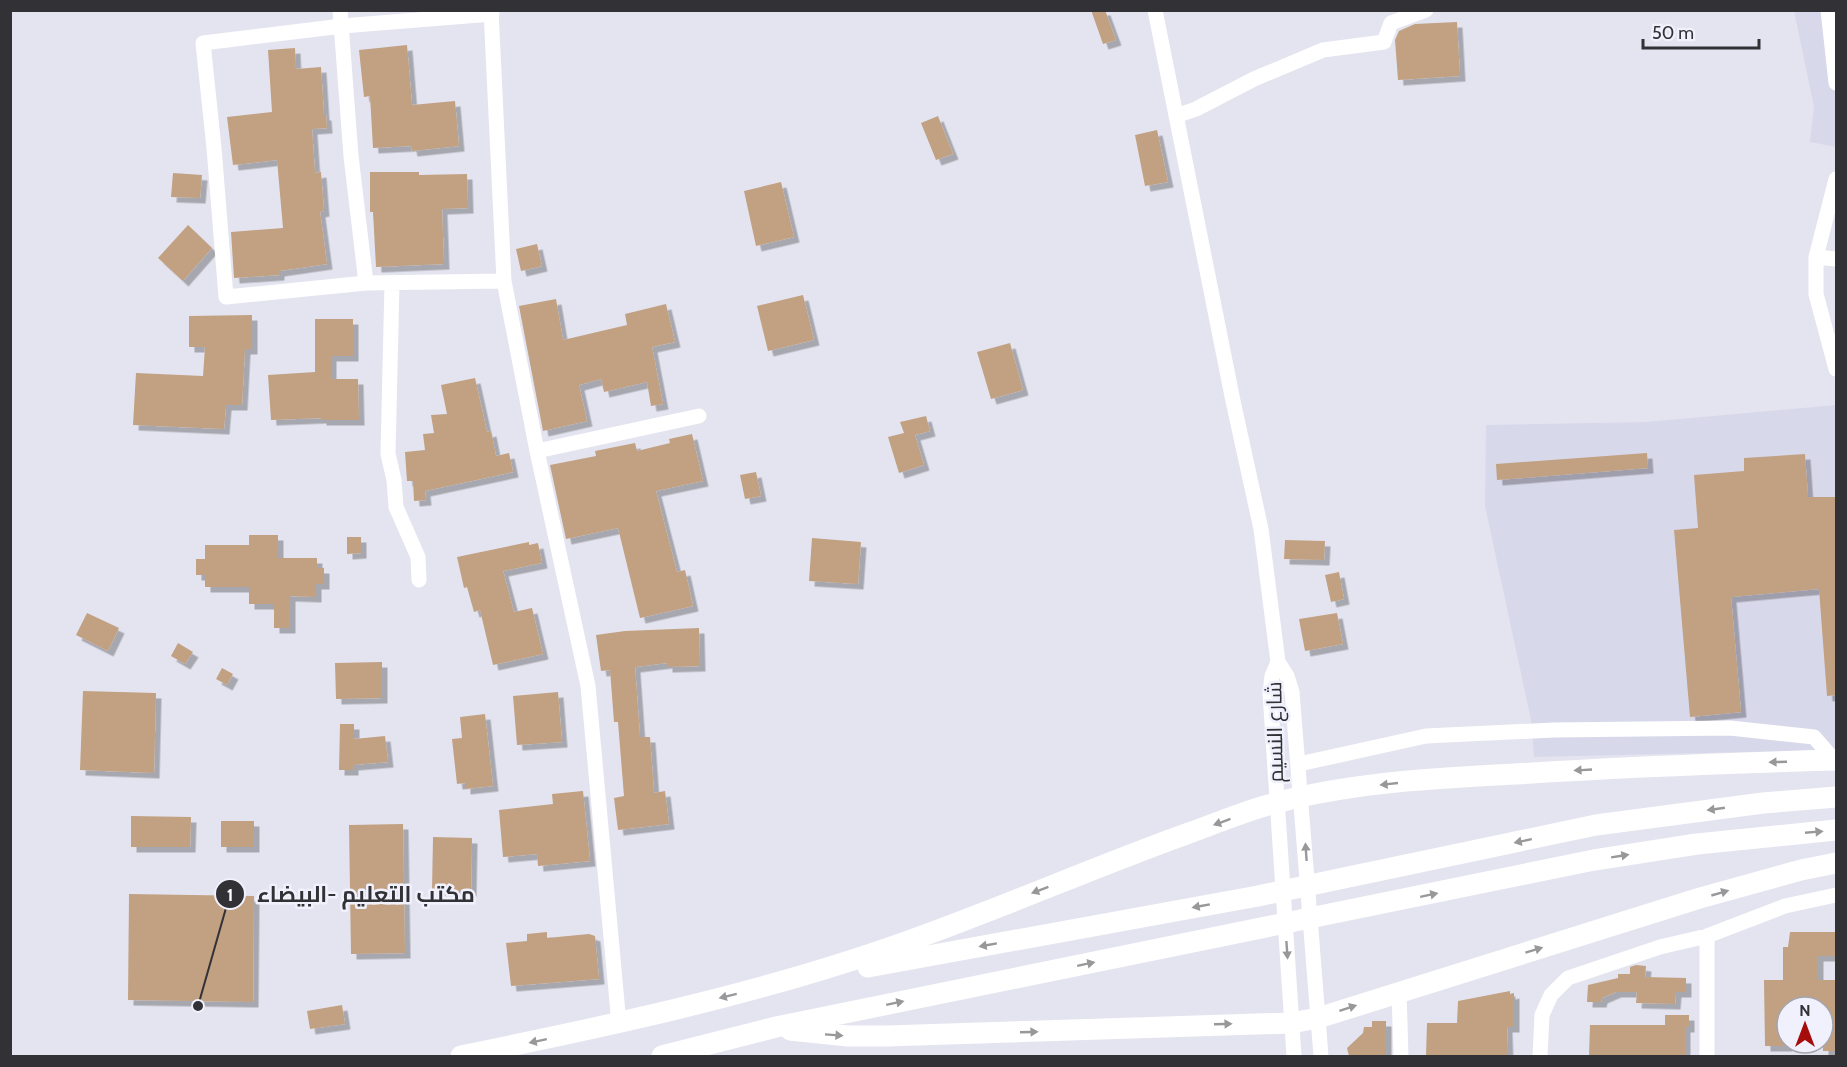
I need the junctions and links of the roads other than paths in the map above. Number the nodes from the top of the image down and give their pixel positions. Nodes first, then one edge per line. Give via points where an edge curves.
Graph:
1 (1155, 10) edge
2 (1426, 10) edge
3 (1828, 10) edge
4 (492, 13) edge
5 (341, 18) edge
6 (1836, 83) edge
7 (1176, 116) junction
8 (1836, 179) edge
9 (1816, 257) junction
10 (1836, 259) edge
11 (504, 280) junction
12 (366, 283) junction
13 (392, 283) junction
14 (1836, 369) edge
15 (699, 416) dead end
16 (537, 451) junction
17 (419, 580) dead end
18 (1278, 662) junction
19 (1835, 760) edge
20 (1299, 764) junction
21 (1302, 796) junction
22 (1836, 797) edge
23 (1277, 802) junction
24 (1836, 830) edge
25 (1836, 862) edge
26 (1836, 896) edge
27 (1707, 936) junction
28 (784, 982) junction
29 (1399, 991) junction
30 (1318, 1018) junction
31 (1291, 1023) junction
32 (619, 1024) junction
33 (776, 1028) junction
34 (461, 1056) edge
35 (662, 1056) edge
36 (1294, 1056) edge
37 (1321, 1056) edge
38 (1401, 1056) edge
39 (1540, 1056) edge
40 (1707, 1056) edge

1 - 7 street
2 - 7 street via 1391,23 1384,42 1323,50
3 - 6 street
4 - 5 street
4 - 11 street
5 - 12 street via 351,156
5 - 12 street via 203,43 225,297
7 - 18 street via 1261,529
8 - 9 street
9 - 10 street
9 - 14 street via 1816,294
11 - 13 street
11 - 16 street
12 - 13 street
13 - 17 street via 388,454 396,507 418,557
15 - 16 street
16 - 32 street via 588,686
18 - 20 street, شارع النسيم via 1292,692
18 - 23 street, شارع النسيم via 1270,693
19 - 20 street via 1814,737 1730,728 1622,728 1426,736
19 -> 21 highway via 1437,778
20 - 21 street, شارع النسيم
21 - 23 highway
30 -> 21 street, شارع النسيم
22 -> 28 highway via 1596,825 1258,896
23 -> 28 highway via 884,950
23 -> 31 street, شارع النسيم
33 -> 24 highway via 1594,860 1697,844
29 -> 25 highway via 1700,898
26 - 27 street via 1785,906
27 - 39 street via 1660,947 1568,978 1551,995 1542,1016
27 - 40 street
28 -> 32 highway
30 -> 29 highway
29 - 38 street
30 - 31 highway
30 - 37 street, شارع النسيم
33 -> 31 highway via 811,1034 887,1036
31 - 36 street, شارع النسيم
32 -> 34 highway
33 - 35 highway

